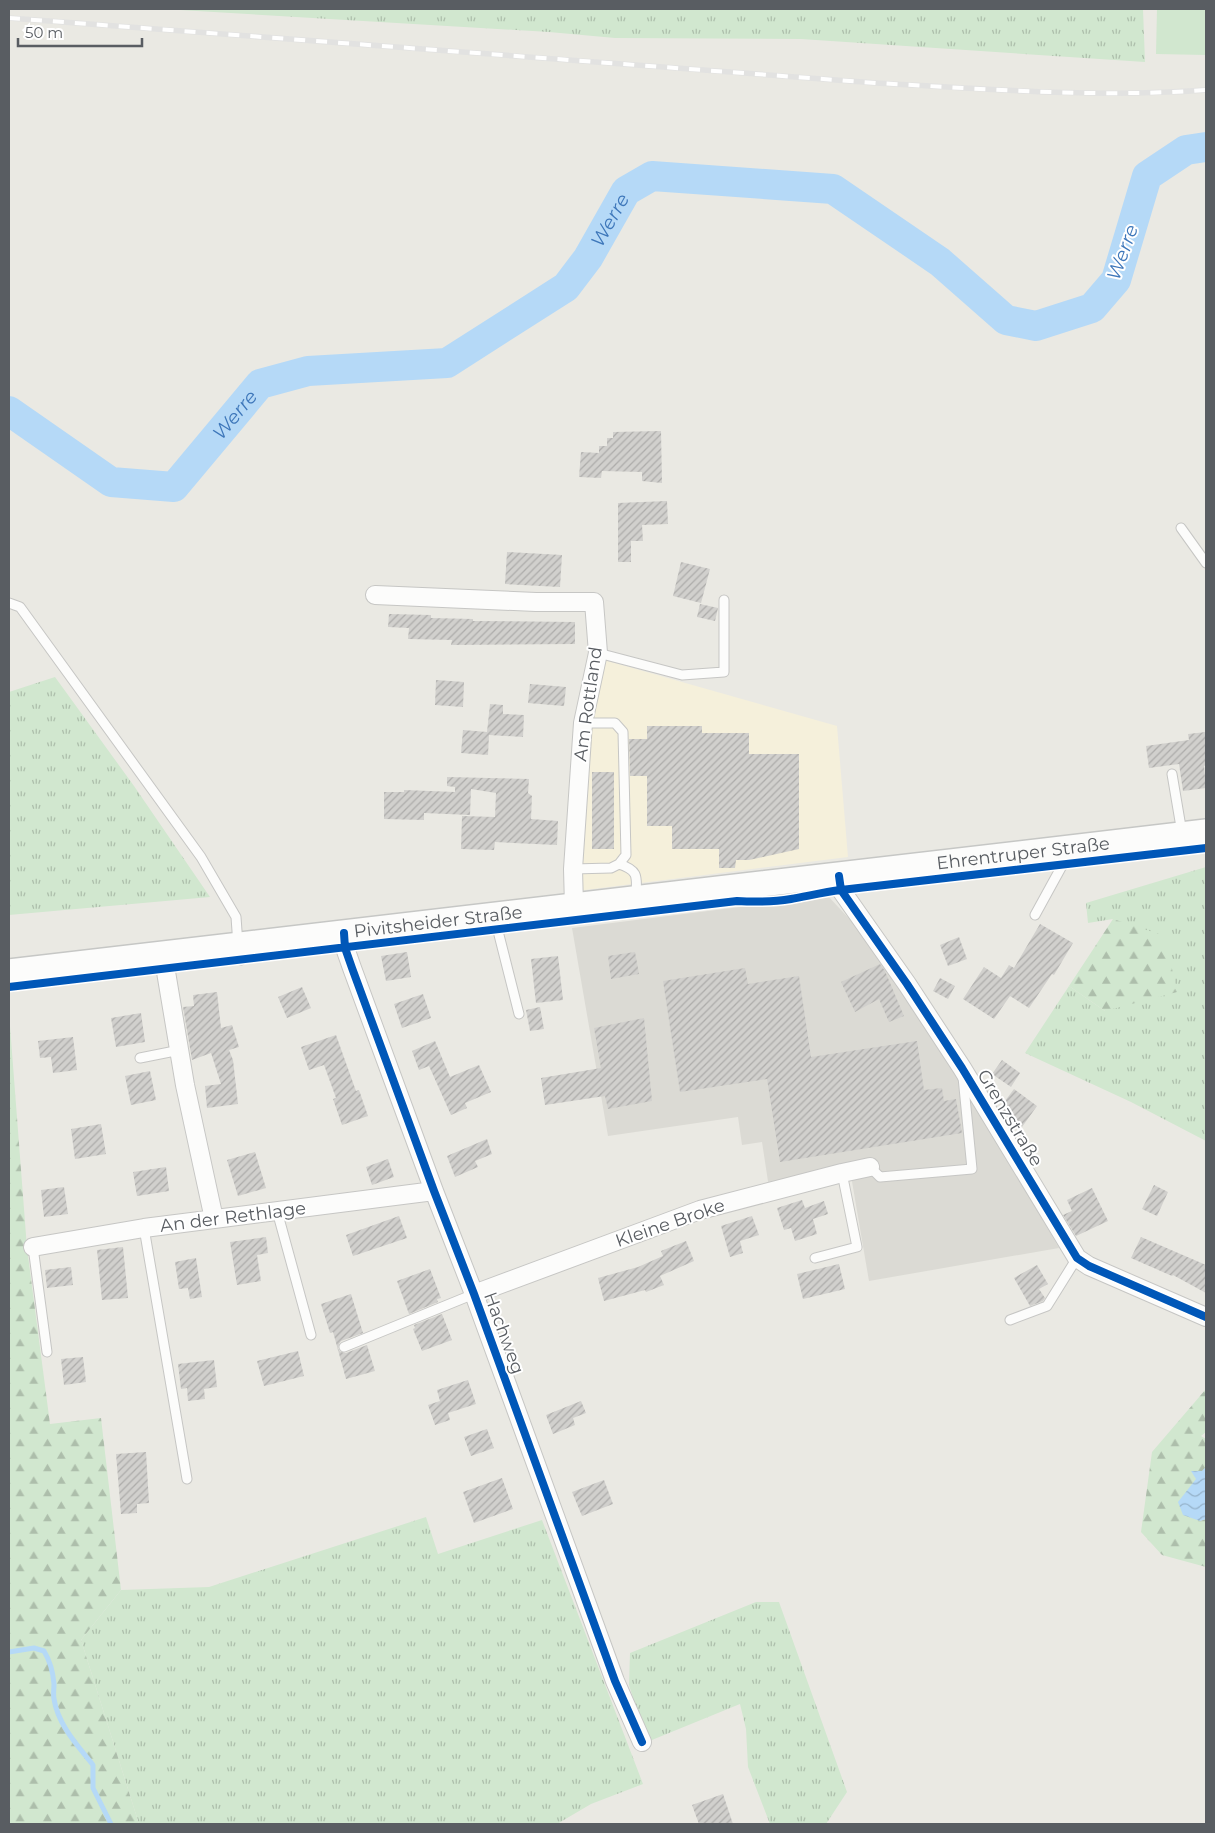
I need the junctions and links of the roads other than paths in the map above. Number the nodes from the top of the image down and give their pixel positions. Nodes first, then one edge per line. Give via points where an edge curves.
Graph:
1 (1181, 528) dead end
2 (1206, 563) edge
3 (375, 595) dead end
4 (724, 600) dead end
5 (9, 603) edge
6 (598, 653) junction
7 (584, 723) junction
8 (1172, 774) dead end
9 (1194, 834) edge
10 (1063, 849) junction
11 (620, 864) junction
12 (573, 869) junction
13 (839, 876) junction
14 (636, 899) junction
15 (575, 913) junction
16 (496, 915) junction
17 (1035, 915) dead end
18 (344, 933) junction
19 (240, 953) junction
20 (163, 954) junction
21 (9, 972) edge
22 (519, 1014) dead end
23 (180, 1050) junction
24 (140, 1058) dead end
25 (962, 1068) junction
26 (870, 1167) joint
27 (842, 1172) junction
28 (434, 1191) junction
29 (277, 1211) junction
30 (214, 1219) junction
31 (144, 1228) junction
32 (33, 1248) joint
33 (815, 1258) dead end
34 (1077, 1258) junction
35 (474, 1294) junction
36 (1206, 1317) edge
37 (1010, 1320) dead end
38 (311, 1335) dead end
39 (344, 1347) dead end
40 (47, 1352) dead end
41 (187, 1478) dead end
42 (642, 1742) dead end

1 - 2 lane
3 - 6 street, Am Rottland via 594,602
4 - 6 lane via 724,672 682,675
5 - 19 lane via 20,607 201,857 236,917
6 - 7 street, Am Rottland
7 - 11 lane via 615,723 623,732 626,855
7 - 12 street, Am Rottland
8 - 9 lane
9 - 10 main road, Ehrentruper Straße
10 - 13 main road, Ehrentruper Straße
10 - 17 lane via 1063,864
11 - 12 lane via 611,868
11 - 14 lane via 636,874
12 - 15 street, Am Rottland
13 - 14 main road, Pivitsheider Straße
13 - 25 street, Grenzstraße via 841,890
14 - 15 main road, Pivitsheider Straße
15 - 16 main road, Pivitsheider Straße
16 - 18 main road, Pivitsheider Straße
16 - 22 lane
18 - 19 main road, Pivitsheider Straße
18 - 28 street, Hachweg via 345,948
19 - 20 main road, Pivitsheider Straße
20 - 21 main road, Pivitsheider Straße
20 - 23 street
23 - 24 lane
23 - 30 street
25 - 26 lane via 972,1168 880,1177
25 - 34 street, Grenzstraße
26 - 27 street, Kleine Broke
27 - 33 lane via 857,1247
27 - 35 street, Kleine Broke via 700,1210
28 - 29 street, An der Rethlage
28 - 35 street, Hachweg
29 - 30 street, An der Rethlage
29 - 38 lane
30 - 31 street, An der Rethlage
31 - 32 street, An der Rethlage
31 - 41 lane
32 - 40 lane
34 - 36 street, Grenzstraße
34 - 37 lane via 1047,1306
35 - 39 lane
35 - 42 street, Hachweg via 615,1682

